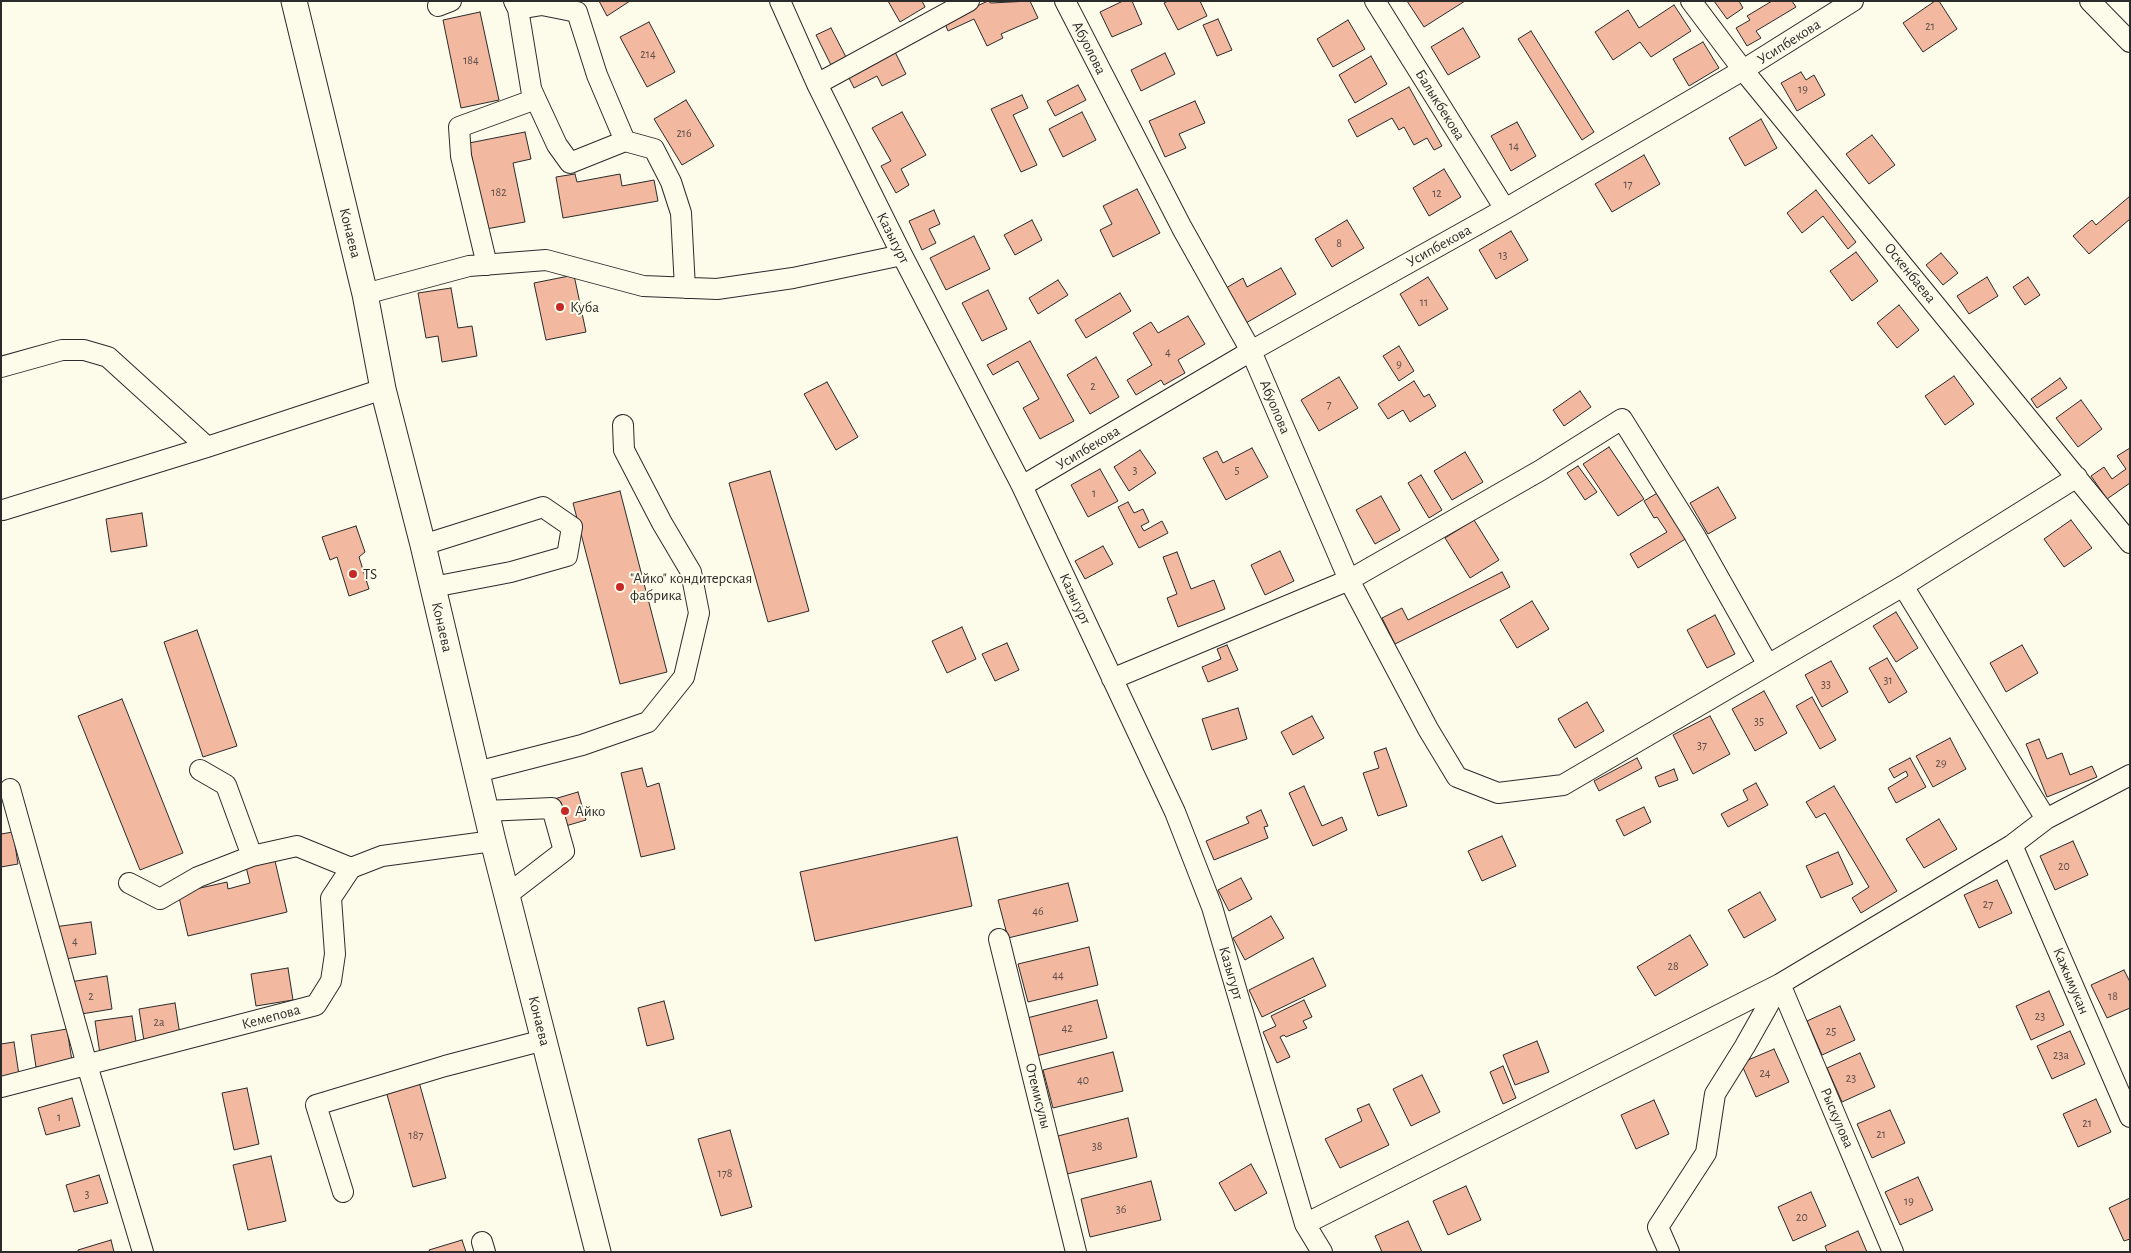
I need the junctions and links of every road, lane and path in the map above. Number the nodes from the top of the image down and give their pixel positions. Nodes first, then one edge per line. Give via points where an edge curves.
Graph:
1 (294, 1) edge
2 (780, 1) edge
3 (969, 1) edge
4 (1065, 1) edge
5 (1375, 1) edge
6 (1691, 1) edge
7 (1853, 1) edge
8 (2090, 1) edge
9 (516, 5) edge
10 (2130, 42) edge
11 (1743, 70) junction
12 (817, 84) junction
13 (532, 91) junction
14 (625, 141) junction
15 (1505, 209) junction
16 (902, 255) junction
17 (487, 265) junction
18 (684, 288) junction
19 (365, 294) junction
20 (1251, 351) junction
21 (1, 368) edge
22 (383, 389) junction
23 (623, 425) dead end
24 (207, 447) junction
25 (2078, 477) junction
26 (1022, 486) junction
27 (3, 510) dead end
28 (2130, 544) edge
29 (423, 545) junction
30 (1349, 580) junction
31 (1903, 586) junction
32 (433, 587) junction
33 (1768, 665) junction
34 (1112, 679) junction
35 (200, 770) dead end
36 (477, 772) junction
37 (2130, 775) edge
38 (10, 789) dead end
39 (486, 811) junction
40 (2046, 819) junction
41 (493, 841) junction
42 (2012, 845) junction
43 (252, 856) junction
44 (351, 868) junction
45 (129, 883) dead end
46 (507, 894) junction
47 (999, 939) dead end
48 (1780, 984) junction
49 (544, 1040) junction
50 (87, 1065) junction
51 (1, 1087) edge
52 (2130, 1116) edge
53 (343, 1192) dead end
54 (1305, 1224) junction
55 (143, 1252) edge
56 (598, 1252) edge
57 (1076, 1252) edge
58 (1322, 1252) edge
59 (1669, 1252) edge
60 (1893, 1252) edge

1 - 19 main road, Конаева
2 - 12 street, Казыгурт
3 - 12 street
4 - 20 street, Абуолова via 1182,228
5 - 15 street, Балыкбекова
6 - 11 street, Оскенбаева
7 - 11 street, Усипбекова
8 - 10 street
9 - 13 street
9 - 14 street via 542,5 577,12 597,75
11 - 15 street, Усипбекова
11 - 25 street, Оскенбаева
12 - 16 street, Казыгурт
13 - 14 street via 557,145 570,164
13 - 17 street via 533,100 459,127 461,156
14 - 18 street via 654,149 671,182 681,213
15 - 20 street, Усипбекова
16 - 18 street via 793,278 717,289
16 - 26 street, Казыгурт
17 - 18 street via 546,260 643,286
17 - 19 street via 469,266
19 - 22 main road, Конаева
20 - 26 street, Усипбекова
20 - 30 street, Абуолова
21 - 24 street via 62,350 84,350 108,357
22 - 24 street
22 - 29 main road, Конаева
23 - 36 street via 624,450 692,572 699,613 684,677 648,722 582,745
24 - 27 street
25 - 28 street, Оскенбаева
25 - 31 street
26 - 34 street, Казыгурт
29 - 32 main road, Конаева
29 - 32 street via 543,507 572,527 566,556 512,572
30 - 33 street, Абуолова via 1457,777 1498,793 1563,785
30 - 33 street via 1542,470 1622,419 1694,534
30 - 34 street
31 - 33 street
31 - 40 street
32 - 36 main road, Конаева
34 - 54 street, Казыгурт via 1175,812 1212,907
35 - 43 street via 226,785
36 - 39 main road, Конаева
37 - 40 street
38 - 50 street
39 - 41 main road, Конаева
39 - 46 street via 552,808 564,851
40 - 42 street
41 - 44 street via 382,856
41 - 46 main road, Конаева
42 - 48 street
42 - 52 street, Кажымукан
43 - 44 street via 297,846
43 - 45 street via 198,877 160,899
44 - 50 street, Кемепова via 331,898 335,954 331,981 316,1005
46 - 49 main road, Конаева
47 - 57 street, Отемисулы
48 - 54 street
48 - 59 street via 1715,1094 1706,1153 1658,1227
48 - 60 street, Рыскулова
49 - 53 street via 316,1105
49 - 56 main road, Конаева
50 - 51 street, Кемепова
50 - 55 street
54 - 58 street, Казыгурт

